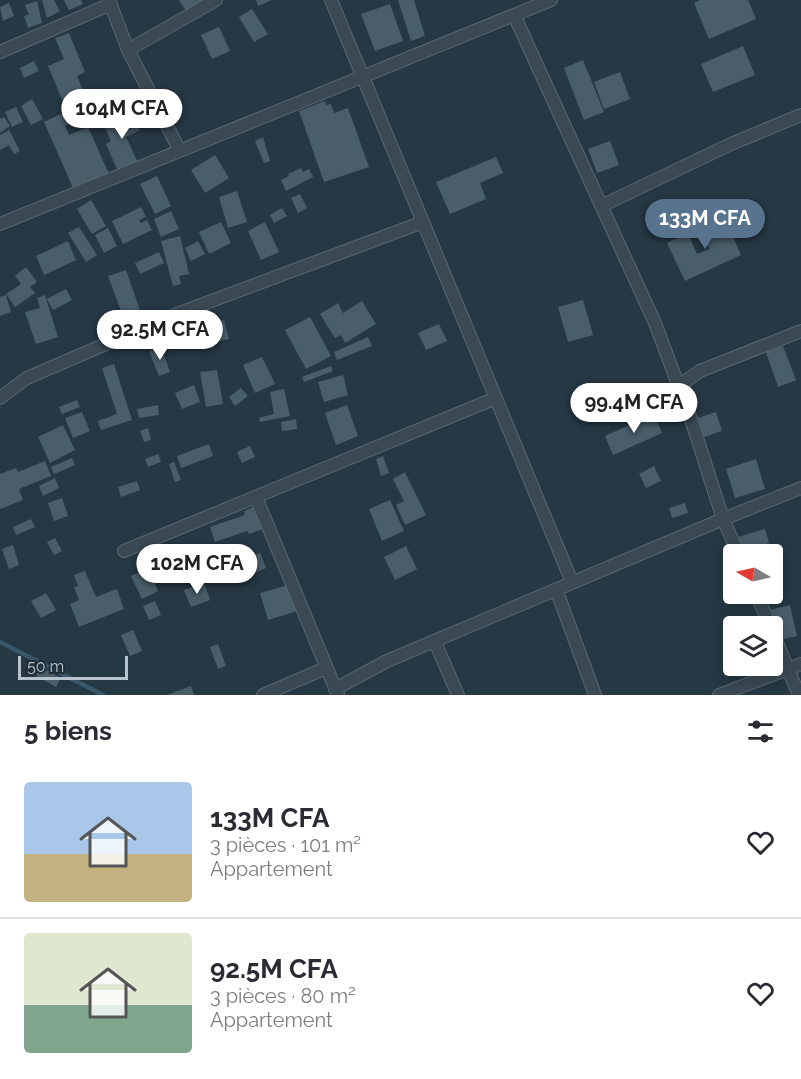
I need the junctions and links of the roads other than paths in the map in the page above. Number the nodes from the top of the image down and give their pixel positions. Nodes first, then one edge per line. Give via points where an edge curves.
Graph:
1 (216, 0) edge
2 (331, 0) edge
3 (551, 0) edge
4 (110, 2) edge
5 (526, 5) edge
6 (514, 15) junction
7 (128, 50) junction
8 (0, 52) edge
9 (363, 76) junction
10 (801, 115) edge
11 (180, 151) junction
12 (601, 206) junction
13 (423, 222) junction
14 (0, 224) edge
15 (801, 332) edge
16 (679, 389) junction
17 (0, 398) edge
18 (496, 398) junction
19 (801, 488) edge
20 (256, 497) junction
21 (723, 519) junction
22 (734, 544) edge
23 (124, 551) dead end
24 (572, 582) junction
25 (556, 589) junction
26 (435, 642) junction
27 (783, 656) edge
28 (801, 664) edge
29 (326, 668) junction
30 (789, 669) junction
31 (336, 692) edge
32 (263, 695) edge
33 (458, 695) edge
34 (595, 695) edge
35 (719, 695) edge
36 (799, 695) edge

1 - 7 street
2 - 9 street
3 - 5 street
4 - 7 street
4 - 8 street
5 - 6 street
6 - 9 street
6 - 12 street
7 - 11 street
9 - 11 street
9 - 13 street
10 - 12 street
11 - 14 street
12 - 16 street via 655,323
13 - 17 street via 166,318 27,378
13 - 18 street
15 - 16 street via 700,371
16 - 21 street
18 - 20 street
18 - 24 street
19 - 21 street
20 - 23 street
20 - 29 street
21 - 22 street
21 - 24 street
24 - 25 street
25 - 26 street
25 - 34 street
26 - 31 street via 387,661
26 - 33 street
27 - 30 street
28 - 30 street
29 - 31 street
29 - 32 street
30 - 35 street
30 - 36 street

